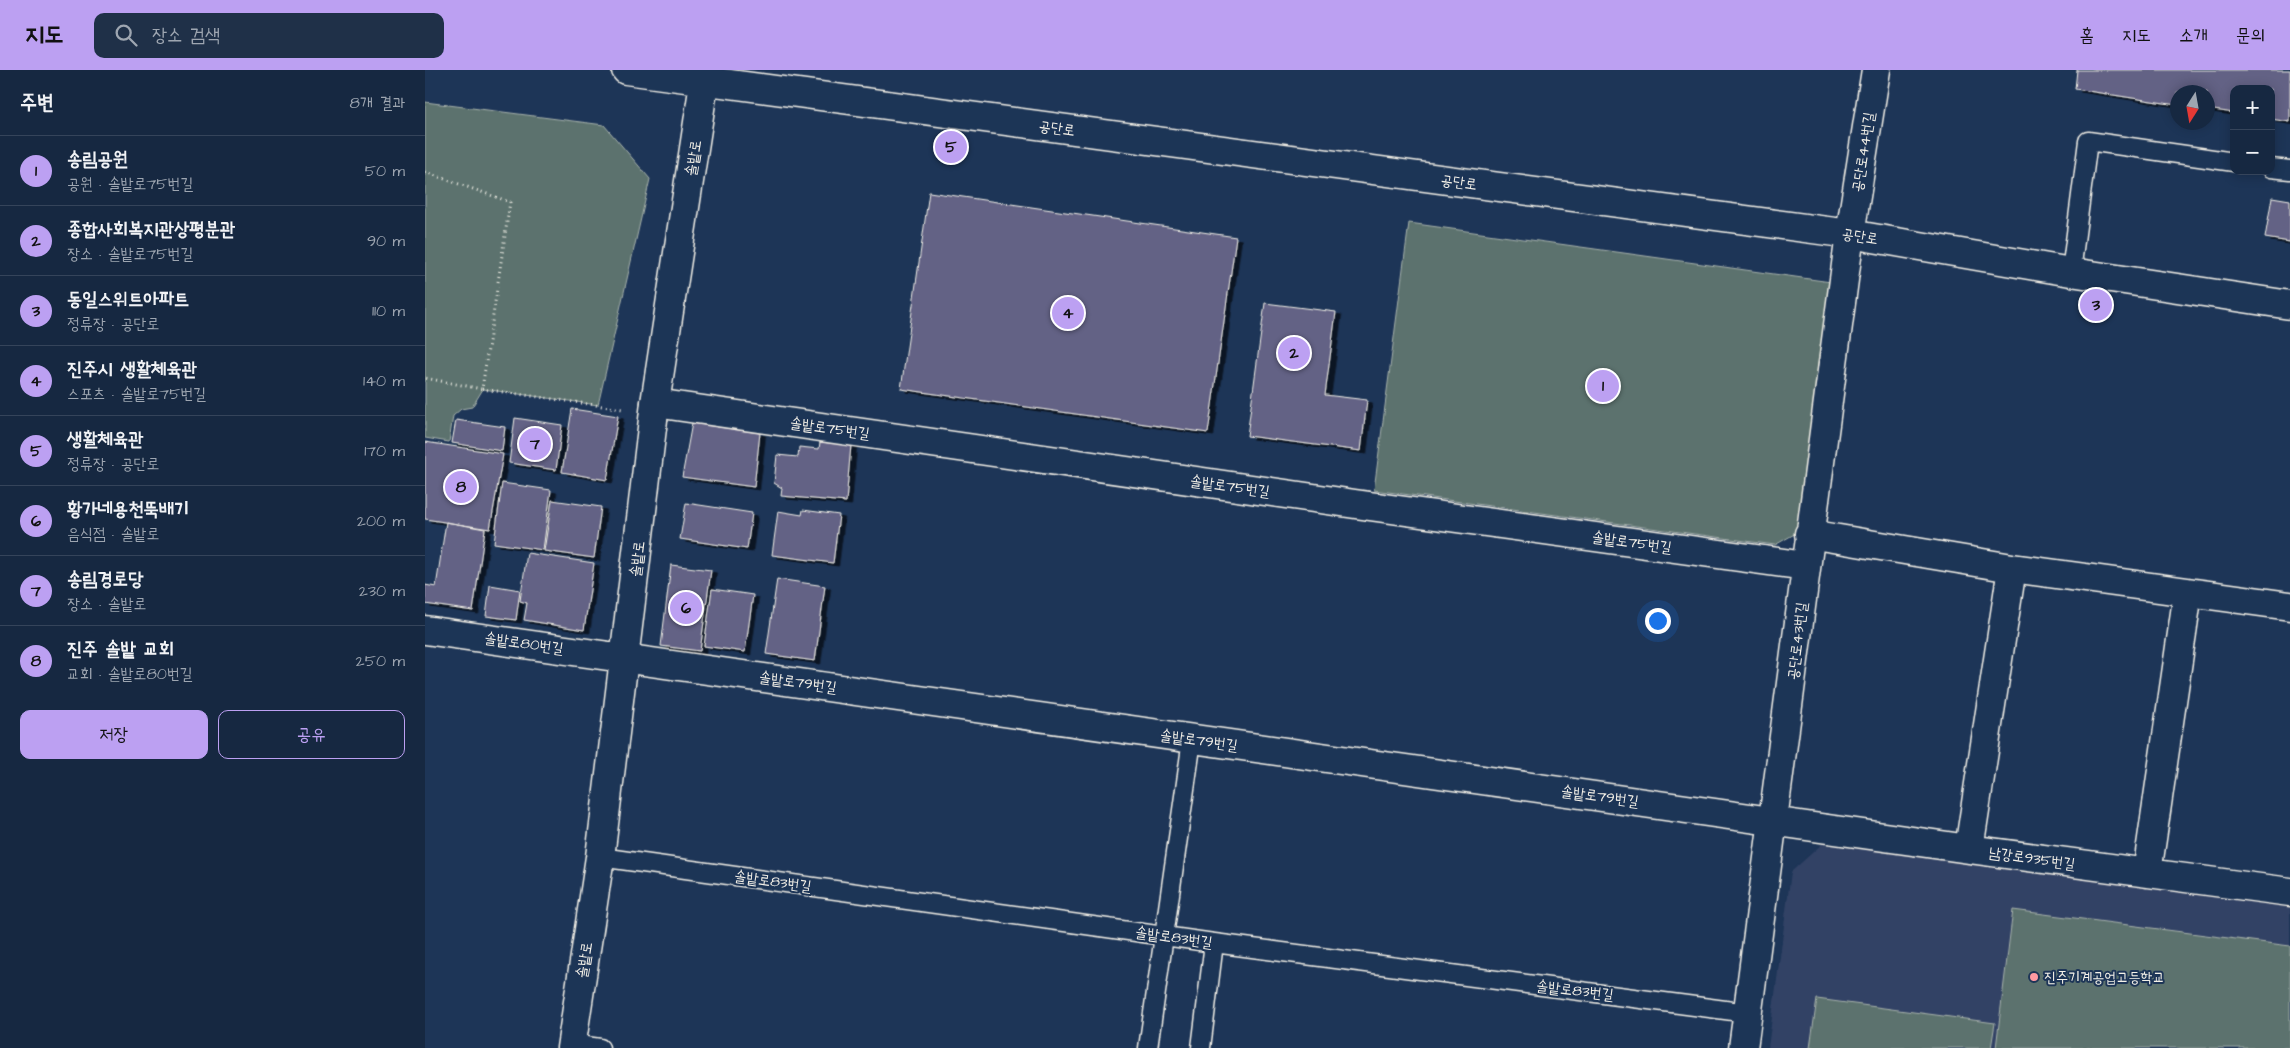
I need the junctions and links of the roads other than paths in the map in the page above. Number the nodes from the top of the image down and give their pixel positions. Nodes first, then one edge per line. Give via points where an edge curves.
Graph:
1 (626, 70) edge
2 (1876, 70) edge
3 (705, 75) edge
4 (2230, 161) edge
5 (2275, 168) edge
6 (2290, 170) edge
7 (1850, 234) junction
8 (2071, 272) junction
9 (2290, 304) edge
10 (655, 408) junction
11 (1809, 534) junction
12 (1806, 566) junction
13 (2012, 568) junction
14 (2188, 592) junction
15 (2290, 606) edge
16 (425, 630) edge
17 (624, 657) junction
18 (1192, 740) junction
19 (1774, 820) junction
20 (1969, 849) junction
21 (600, 857) junction
22 (2147, 873) junction
23 (2290, 892) edge
24 (1164, 936) junction
25 (1214, 943) junction
26 (1748, 1013) junction
27 (571, 1046) edge
28 (600, 1048) edge
29 (1148, 1048) edge
30 (1201, 1048) edge
31 (1743, 1048) edge

1 - 3 street, 공단로
2 - 7 street, 공단로44번길
3 - 7 street, 공단로
3 - 10 street, 솔밭로
4 - 8 lane via 2088,141
5 - 6 lane
7 - 8 street, 공단로
7 - 11 street, 공단로43번길
8 - 9 street, 공단로
10 - 12 street, 솔밭로75번길
10 - 17 street, 솔밭로
11 - 12 street, 공단로43번길
11 - 13 street
12 - 19 street, 공단로43번길
13 - 14 street
13 - 20 street
14 - 15 street
14 - 22 street
16 - 17 street, 솔밭로80번길
17 - 18 street, 솔밭로79번길
17 - 21 street, 솔밭로
18 - 19 street, 솔밭로79번길
18 - 24 lane
19 - 20 street, 남강로935번길
19 - 26 street, 공단로43번길
20 - 22 street, 남강로935번길
21 - 24 lane, 솔밭로83번길
21 - 27 street, 솔밭로
22 - 23 street, 남강로935번길
24 - 25 lane, 솔밭로83번길
24 - 29 lane
25 - 26 lane, 솔밭로83번길
25 - 30 lane
26 - 31 street, 공단로43번길
27 - 28 lane

